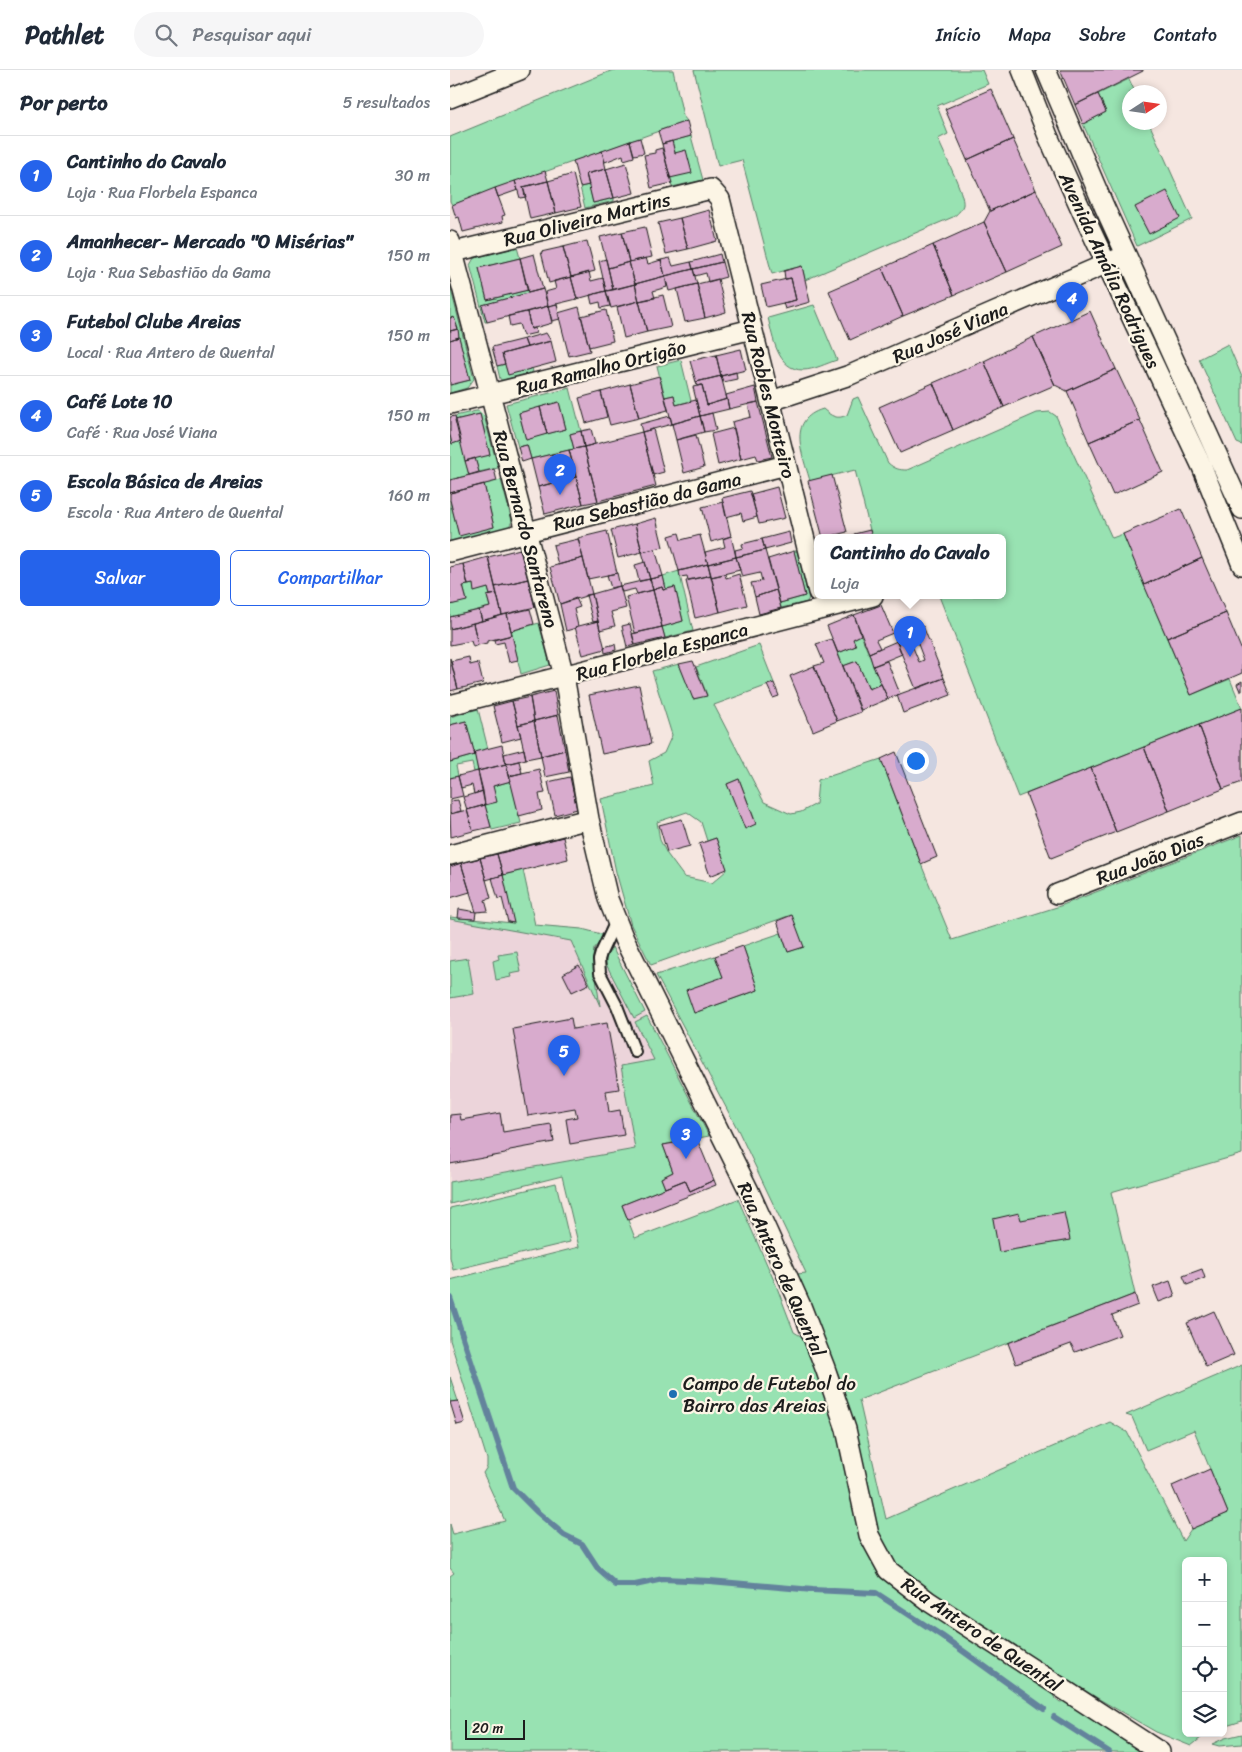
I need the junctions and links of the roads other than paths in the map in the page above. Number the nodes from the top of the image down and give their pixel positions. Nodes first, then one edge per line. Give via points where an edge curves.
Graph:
1 (520, 70) edge
2 (1022, 70) edge
3 (1046, 70) edge
4 (450, 98) edge
5 (720, 199) joint
6 (451, 248) edge
7 (1127, 255) junction
8 (1106, 264) junction
9 (752, 329) junction
10 (490, 394) junction
11 (771, 401) junction
12 (450, 404) edge
13 (1220, 459) junction
14 (786, 465) junction
15 (1202, 468) junction
16 (1242, 509) edge
17 (527, 532) junction
18 (450, 552) edge
19 (1242, 565) edge
20 (814, 579) edge
21 (819, 599) edge
22 (564, 676) junction
23 (450, 705) edge
24 (589, 820) junction
25 (1242, 822) edge
26 (450, 855) edge
27 (1057, 894) dead end
28 (616, 921) junction
29 (635, 1052) dead end
30 (1157, 1749) edge
31 (1172, 1752) edge

1 - 4 street
2 - 8 street, Avenida Amália Rodrigues
3 - 7 street, Avenida Amália Rodrigues
5 - 6 street, Rua Oliveira Martins via 711,189
5 - 9 street, Rua Robles Monteiro
6 - 10 street, Rua Bernardo Santareno
7 - 8 street, Rua José Viana
7 - 13 street, Avenida Amália Rodrigues
8 - 11 street, Rua José Viana via 850,375
8 - 15 street, Avenida Amália Rodrigues
9 - 10 street, Rua Ramalho Ortigão
9 - 11 street, Rua Robles Monteiro
10 - 12 street, Rua Ramalho Ortigão
10 - 17 street, Rua Bernardo Santareno
11 - 14 street, Rua Robles Monteiro
13 - 15 street
13 - 16 street, Avenida Amália Rodrigues
14 - 17 street, Rua Sebastião da Gama
14 - 20 street, Rua Robles Monteiro
15 - 19 street, Avenida Amália Rodrigues
17 - 18 street, Rua Sebastião da Gama
17 - 22 street, Rua Bernardo Santareno
21 - 22 street, Rua Florbela Espanca
22 - 23 street, Rua Florbela Espanca
22 - 24 street, Rua Bernardo Santareno
24 - 26 street
24 - 28 street, Rua Antero de Quental
25 - 27 street, Rua João Dias
28 - 29 lane via 601,953 600,972
28 - 30 street, Rua Antero de Quental via 749,1191 801,1306 846,1429 869,1535 888,1570 928,1600
30 - 31 street, Rua Antero de Quental

